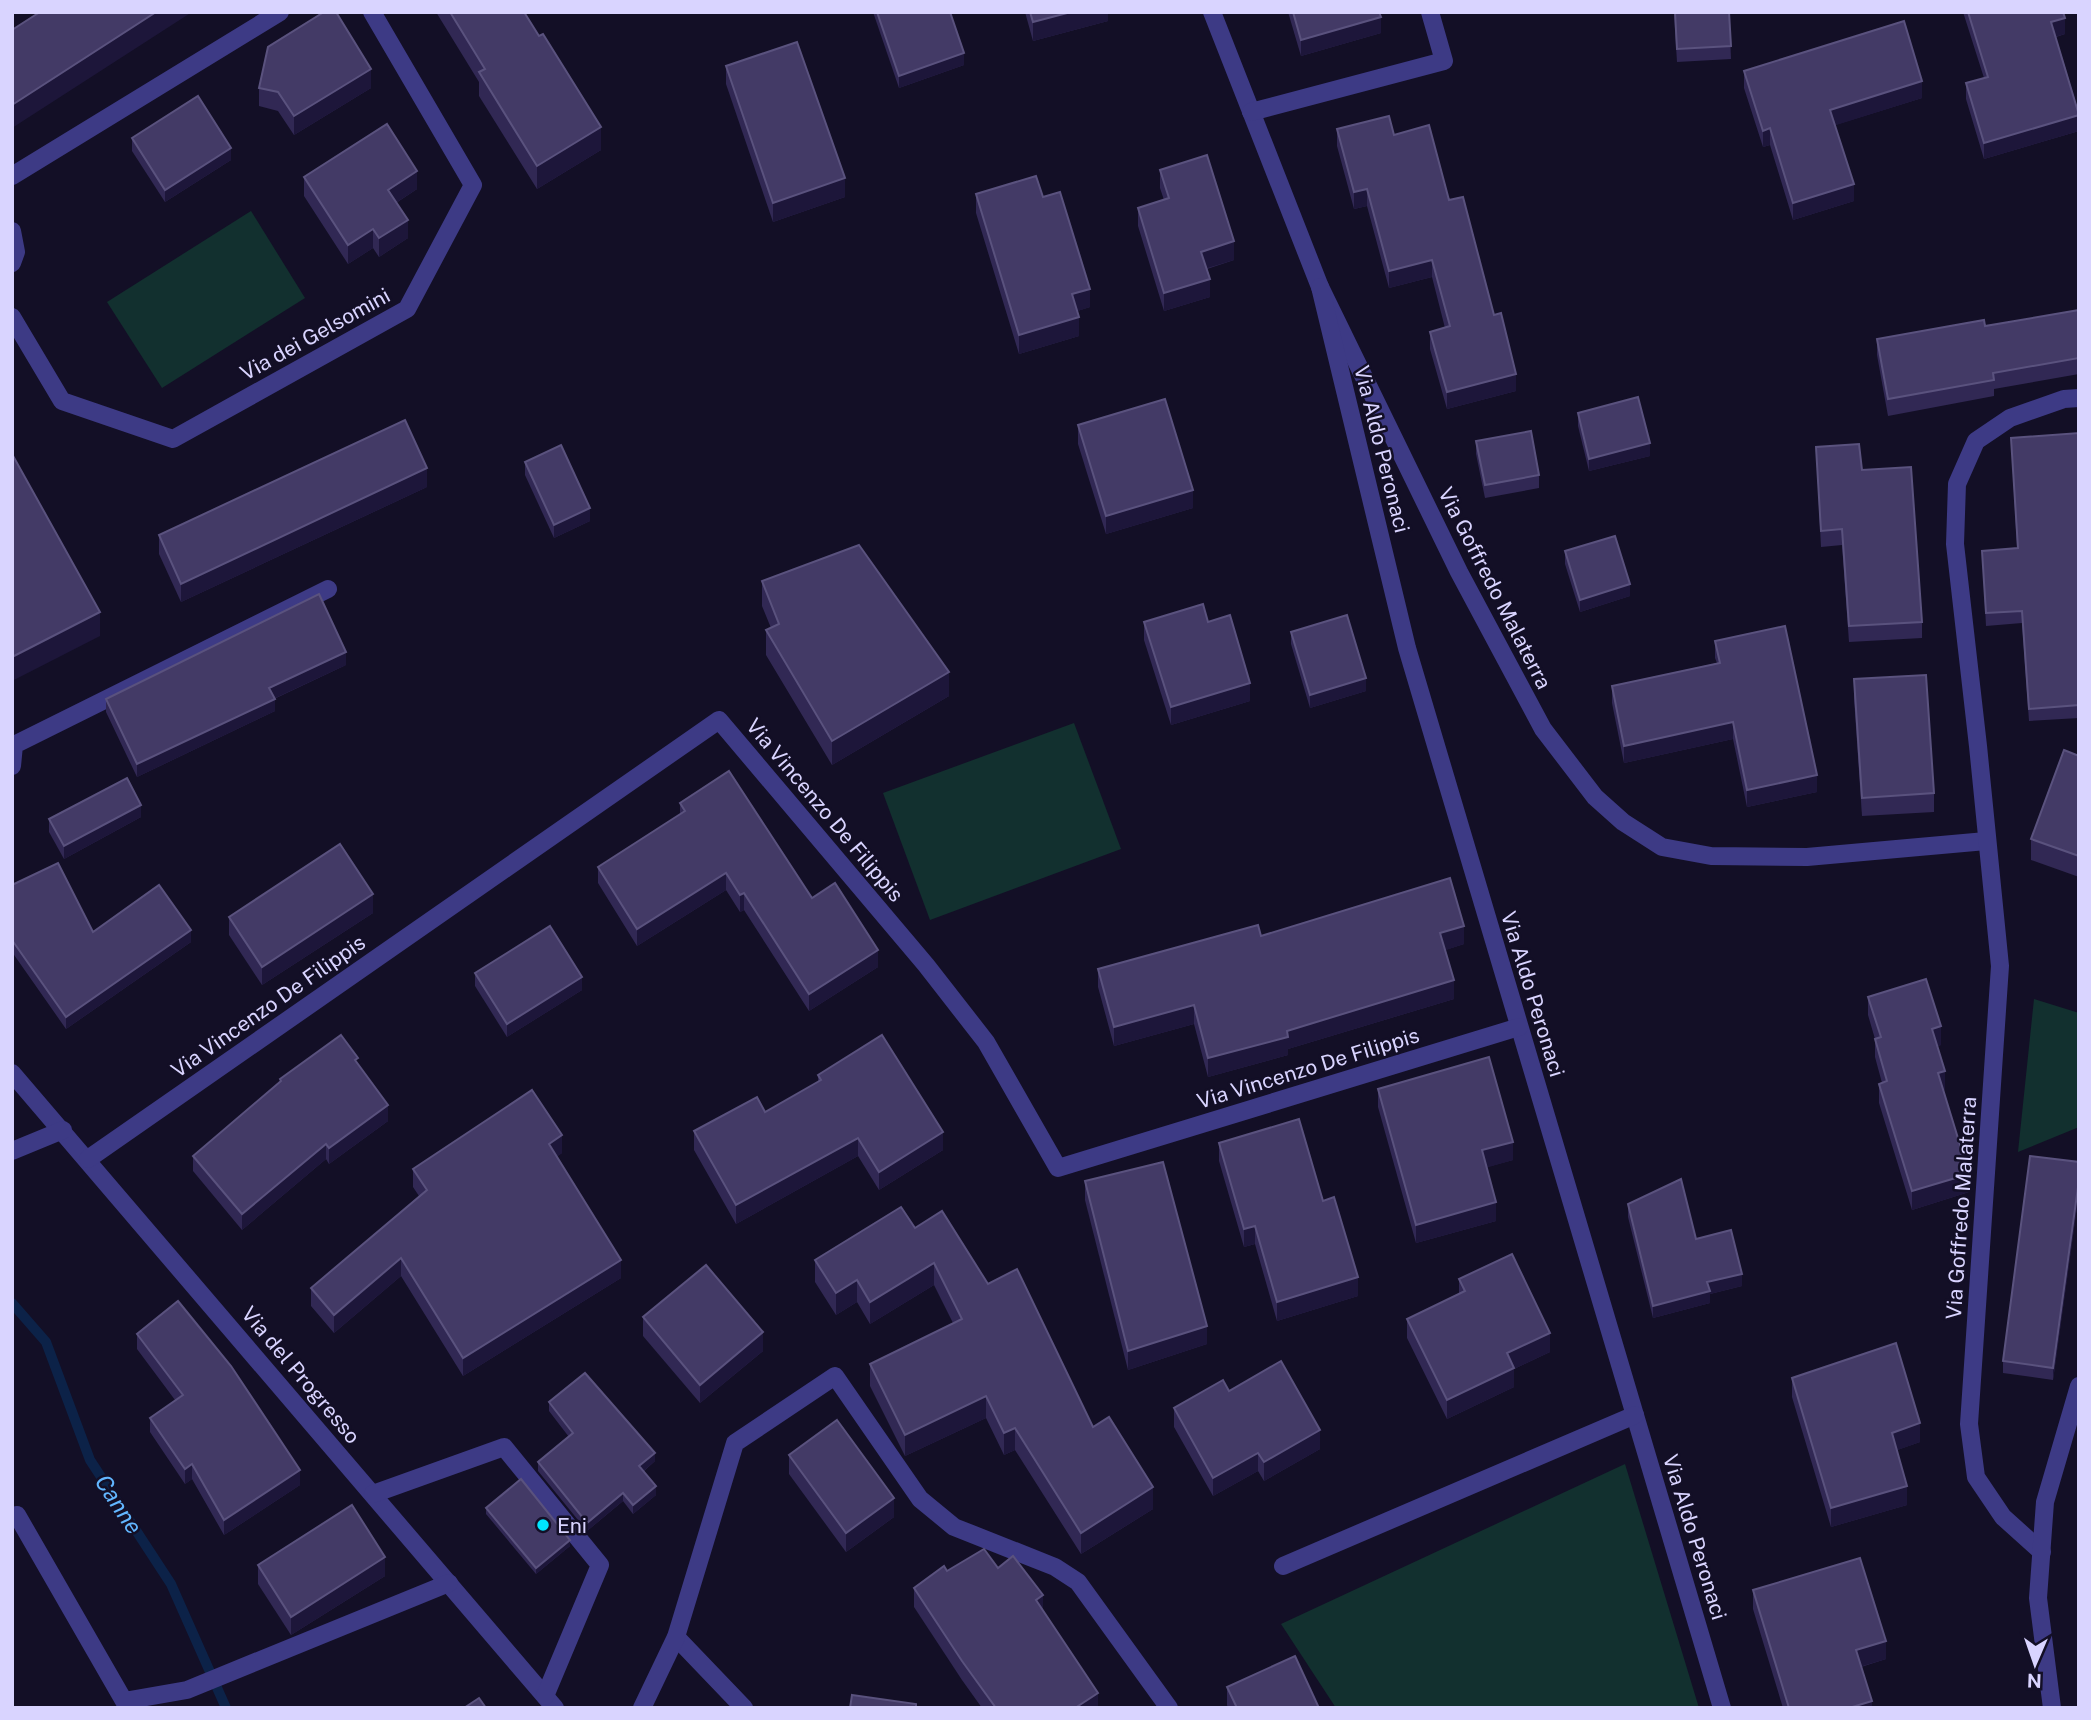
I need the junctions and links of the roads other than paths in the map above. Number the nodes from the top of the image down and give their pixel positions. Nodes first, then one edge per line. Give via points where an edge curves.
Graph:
1 (280, 12) edge
2 (372, 12) edge
3 (1212, 12) edge
4 (1430, 12) edge
5 (1251, 112) junction
6 (12, 176) edge
7 (12, 231) edge
8 (12, 264) edge
9 (1320, 288) junction
10 (12, 317) edge
11 (2079, 398) edge
12 (328, 589) dead end
13 (12, 766) edge
14 (1986, 841) junction
15 (1519, 1027) junction
16 (12, 1073) edge
17 (63, 1130) junction
18 (12, 1151) edge
19 (88, 1159) junction
20 (2079, 1387) edge
21 (1635, 1415) junction
22 (373, 1494) junction
23 (17, 1515) dead end
24 (2042, 1552) junction
25 (1283, 1566) dead end
26 (449, 1583) junction
27 (676, 1637) junction
28 (550, 1702) edge
29 (1164, 1706) edge
30 (642, 1708) edge
31 (744, 1708) edge
32 (1722, 1708) edge
33 (2052, 1708) edge

1 - 6 street
2 - 10 street, Via dei Gelsomini via 473,185 407,309 173,439 62,401
3 - 5 street, Via Goffredo Malaterra
4 - 5 street via 1444,61
5 - 9 street, Via Goffredo Malaterra
7 - 8 street via 16,252
9 - 14 street, Via Goffredo Malaterra via 1459,572 1543,729 1595,797 1623,822 1662,847 1711,856 1807,857
9 - 15 street, Via Aldo Peronaci via 1407,649
11 - 14 street, Via Goffredo Malaterra via 2010,418 1976,442 1957,484 1955,544
12 - 13 street via 14,745
14 - 24 street, Via Goffredo Malaterra via 2000,966 1969,1424 1976,1477 2003,1517
15 - 19 street, Via Vincenzo De Filippis via 1058,1168 986,1042 719,720
15 - 21 street, Via Aldo Peronaci
16 - 17 street, Via del Progresso
17 - 18 street
17 - 19 street, Via del Progresso
19 - 22 street, Via del Progresso
20 - 24 street via 2045,1502
21 - 25 street
21 - 32 street, Via Aldo Peronaci
22 - 26 street, Via del Progresso
22 - 28 street via 504,1447 600,1565
23 - 26 street via 124,1701 187,1690
24 - 33 street via 2038,1598
26 - 28 street, Via del Progresso
27 - 29 street via 735,1443 835,1376 920,1499 954,1527 1055,1567 1078,1582
27 - 30 street
27 - 31 street

